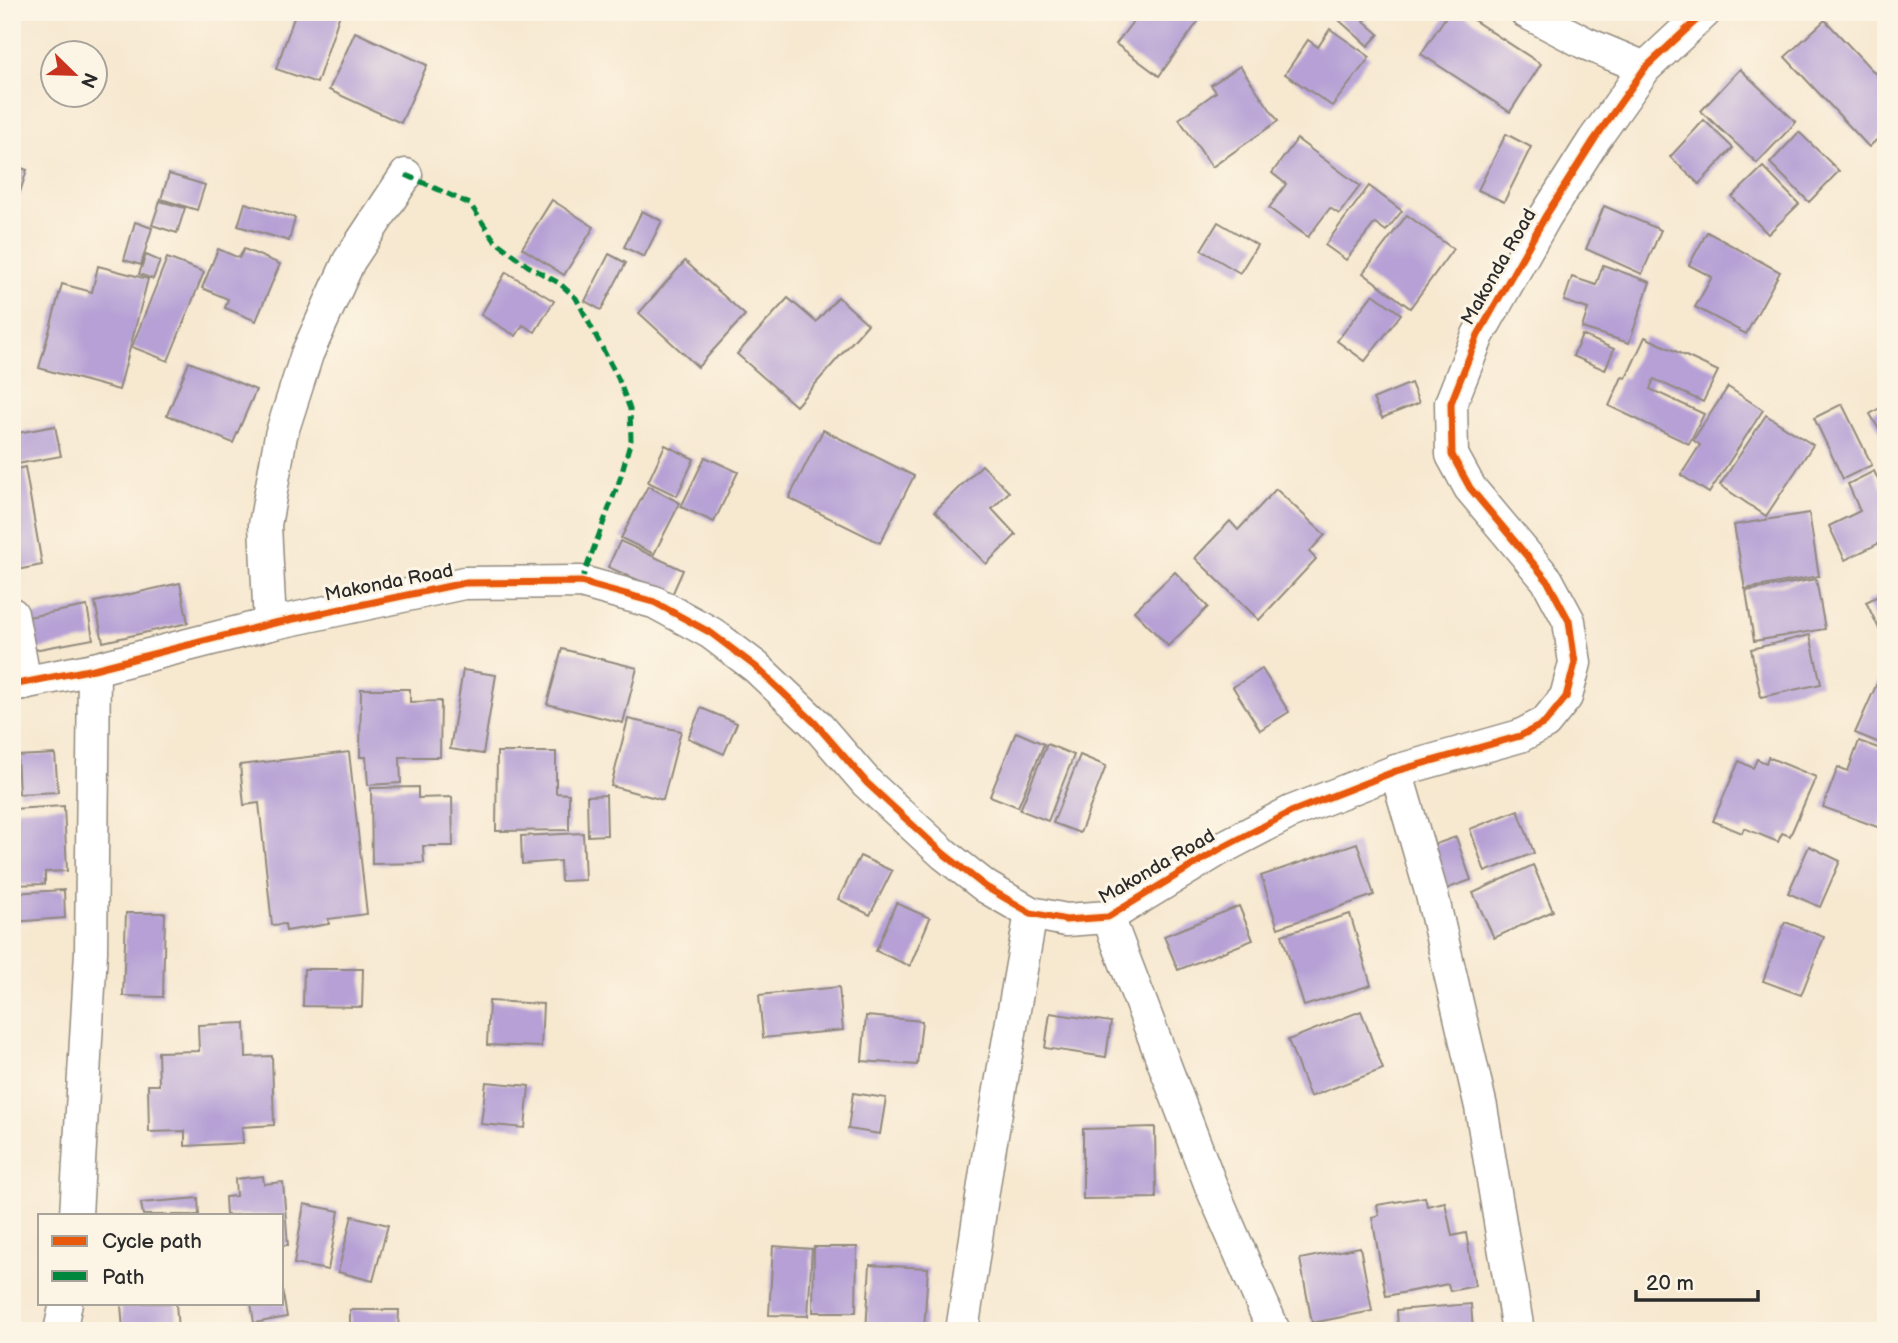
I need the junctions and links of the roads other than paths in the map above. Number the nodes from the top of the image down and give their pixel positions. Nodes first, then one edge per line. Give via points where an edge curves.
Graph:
1 (1526, 12) edge
2 (1705, 12) edge
3 (1646, 68) junction
4 (406, 176) dead end
5 (12, 614) edge
6 (270, 624) junction
7 (94, 669) junction
8 (19, 684) edge
9 (1396, 771) junction
10 (1031, 913) junction
11 (1108, 917) junction
12 (76, 1214) edge
13 (1511, 1300) junction
14 (66, 1304) edge
15 (60, 1331) edge
16 (962, 1331) edge
17 (1274, 1331) edge
18 (1507, 1331) edge
19 (1518, 1331) edge

1 - 3 street
2 - 3 street, Makonda Road
3 - 9 street, Makonda Road via 1538,228 1478,335 1451,403 1452,455 1470,488 1547,580 1569,621 1574,663 1566,697 1545,723 1520,736
4 - 6 street via 349,261 307,354 281,435 265,525
5 - 8 street
6 - 7 street, Makonda Road
6 - 10 street, Makonda Road via 464,583 580,582 654,602 711,633 757,667 815,723 867,783 944,854 986,887
7 - 8 street, Makonda Road
7 - 12 street via 91,952
9 - 11 street, Makonda Road via 1291,812
9 - 13 street via 1432,895 1481,1107
10 - 11 street, Makonda Road via 1066,920
10 - 16 street
11 - 17 street via 1211,1186
13 - 18 street
13 - 19 street
14 - 15 street

